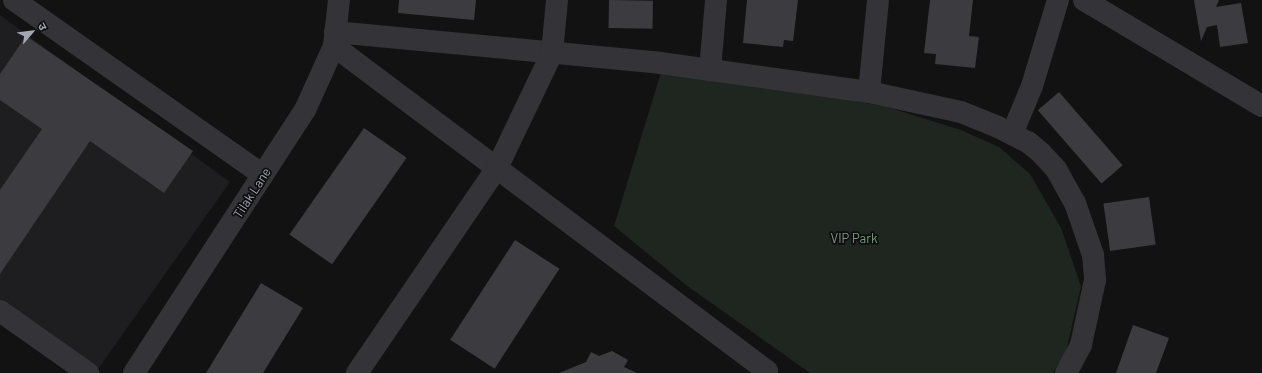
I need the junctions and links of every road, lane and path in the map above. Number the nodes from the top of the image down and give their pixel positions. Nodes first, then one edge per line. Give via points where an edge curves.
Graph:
1 (14, 0) edge
2 (339, 0) edge
3 (557, 0) edge
4 (716, 0) edge
5 (878, 0) edge
6 (1058, 0) edge
7 (1084, 0) edge
8 (334, 39) junction
9 (552, 53) junction
10 (710, 70) junction
11 (869, 92) junction
12 (1262, 106) edge
13 (1012, 134) junction
14 (497, 168) junction
15 (264, 175) junction
16 (0, 311) edge
17 (767, 372) edge
18 (88, 373) edge
19 (135, 373) edge
20 (357, 373) edge
21 (1066, 373) edge

1 - 15 street
2 - 8 street, Tilak Lane
3 - 9 street
4 - 10 street
5 - 11 street
6 - 13 street via 1032,86
7 - 12 street
8 - 9 street
8 - 14 street
8 - 15 street, Tilak Lane via 305,110
9 - 10 street
9 - 14 street
10 - 11 street
11 - 13 street via 961,112
13 - 21 street via 1036,149 1056,169 1075,203 1093,255 1095,280 1081,345
14 - 17 street
14 - 20 street
15 - 19 street, Tilak Lane
16 - 18 street

